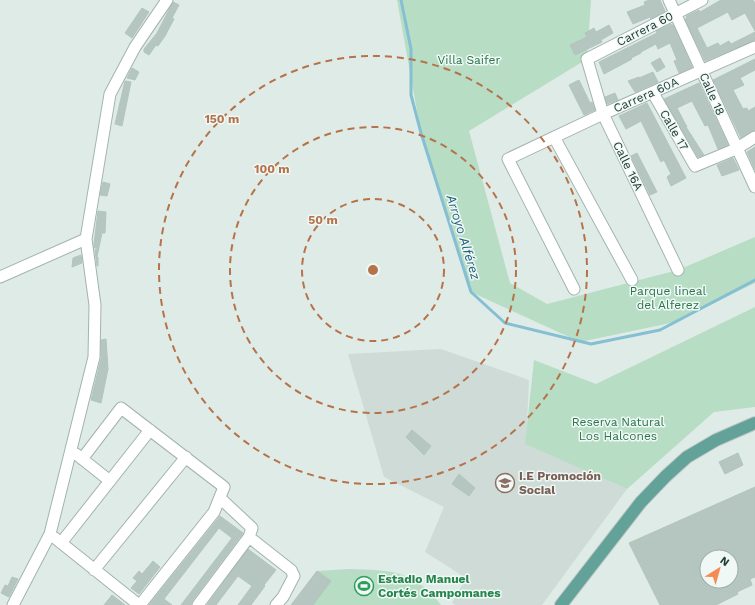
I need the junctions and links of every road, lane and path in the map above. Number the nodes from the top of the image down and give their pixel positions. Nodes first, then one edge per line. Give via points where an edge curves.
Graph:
1 (167, 0) edge
2 (669, 0) edge
3 (702, 0) edge
4 (675, 14) junction
5 (755, 47) edge
6 (587, 59) joint
7 (702, 70) junction
8 (652, 93) junction
9 (604, 114) junction
10 (554, 137) junction
11 (755, 137) edge
12 (736, 149) junction
13 (755, 188) edge
14 (86, 239) junction
15 (678, 270) dead end
16 (0, 277) edge
17 (632, 280) dead end
18 (574, 289) dead end
19 (755, 423) edge
20 (150, 430) junction
21 (71, 450) junction
22 (186, 457) junction
23 (82, 459) junction
24 (110, 480) junction
25 (220, 498) junction
26 (50, 534) junction
27 (250, 537) junction
28 (61, 543) junction
29 (94, 570) junction
30 (13, 605) edge
31 (139, 605) edge
32 (198, 605) edge
33 (276, 605) edge
34 (561, 605) edge

1 - 14 street via 135,47 110,94
2 - 4 street, Calle 18
3 - 4 street, Carrera 60
4 - 6 street, Carrera 60
4 - 7 street, Calle 18
5 - 7 street, Carrera 60A
6 - 9 street, Calle 16A
7 - 8 street, Carrera 60A
7 - 12 street, Calle 18
8 - 9 street, Carrera 60A
8 - 12 street, Calle 17 via 695,166
9 - 10 street, Carrera 60A
9 - 15 street, Calle 16A
10 - 17 street
10 - 18 street, Carrera 60A via 508,159
11 - 12 street
12 - 13 street, Calle 18
14 - 16 street
14 - 21 street via 95,305 94,357
19 - 34 main road via 716,440 687,457 666,476 641,502
20 - 22 street
20 - 23 street via 122,408
20 - 24 street
21 - 23 street
21 - 26 street
22 - 25 street via 224,487
22 - 29 street
23 - 24 street
24 - 28 street
25 - 27 street via 252,528
25 - 31 street via 214,512
26 - 28 street
26 - 30 street
27 - 32 street
27 - 33 street via 291,570 294,576
28 - 29 street
29 - 31 street

